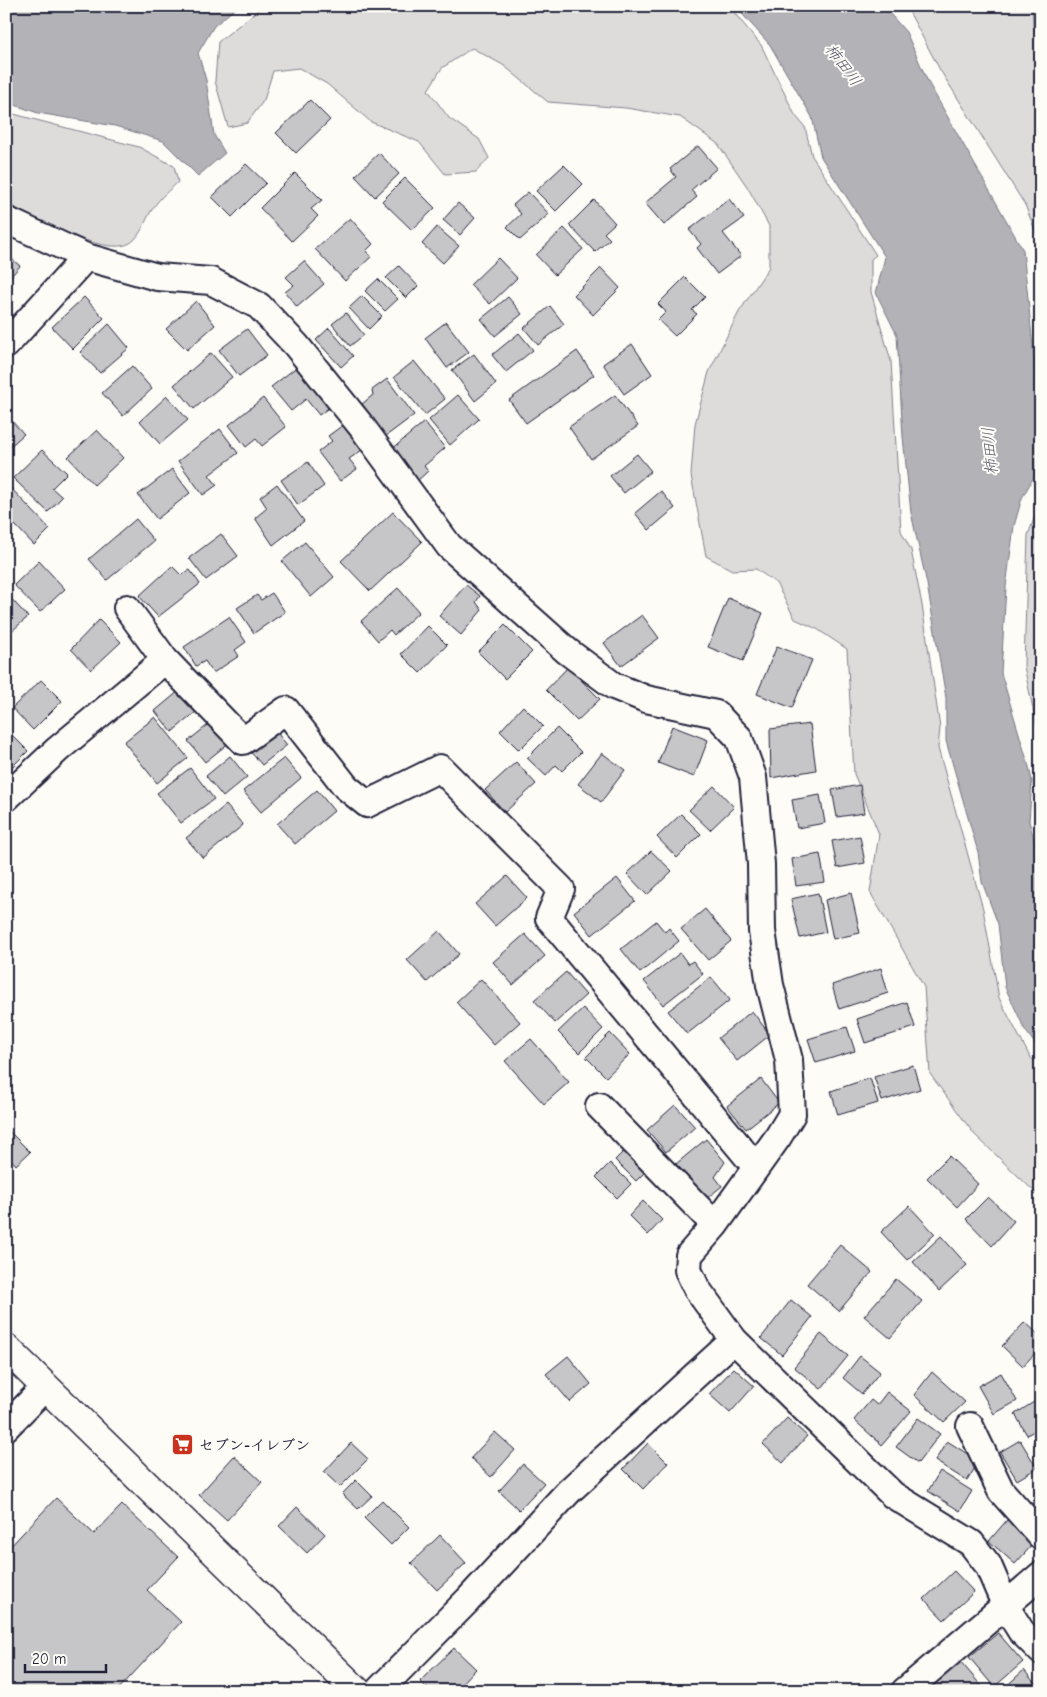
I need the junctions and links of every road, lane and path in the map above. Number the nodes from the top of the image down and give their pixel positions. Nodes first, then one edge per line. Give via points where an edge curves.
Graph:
1 (6, 220) edge
2 (86, 257) junction
3 (6, 345) edge
4 (127, 608) dead end
5 (166, 660) junction
6 (6, 798) edge
7 (599, 1106) dead end
8 (756, 1167) junction
9 (715, 1225) junction
10 (734, 1340) junction
11 (6, 1348) edge
12 (46, 1387) junction
13 (970, 1426) dead end
14 (6, 1427) edge
15 (1041, 1536) edge
16 (1041, 1575) edge
17 (1006, 1607) junction
18 (1041, 1651) edge
19 (357, 1691) edge
20 (378, 1691) edge
21 (905, 1691) edge

1 - 2 street
2 - 3 street
2 - 8 street via 158,277 211,281 259,306 296,345 362,427 449,546 567,651 614,686 646,699 716,714 739,738 753,777 761,864 762,931 770,985 789,1060 792,1114
4 - 5 street
5 - 6 street via 57,750
5 - 8 street via 243,741 286,710 346,787 367,804 440,768 561,889 549,918
7 - 9 street
8 - 9 street
9 - 10 street via 689,1255 688,1270 697,1289
10 - 17 street via 893,1495 971,1543 988,1564
10 - 20 street via 569,1491
11 - 12 street
12 - 14 street
12 - 19 street
13 - 15 street via 1001,1491
16 - 17 street
17 - 18 street via 1021,1631
17 - 21 street

